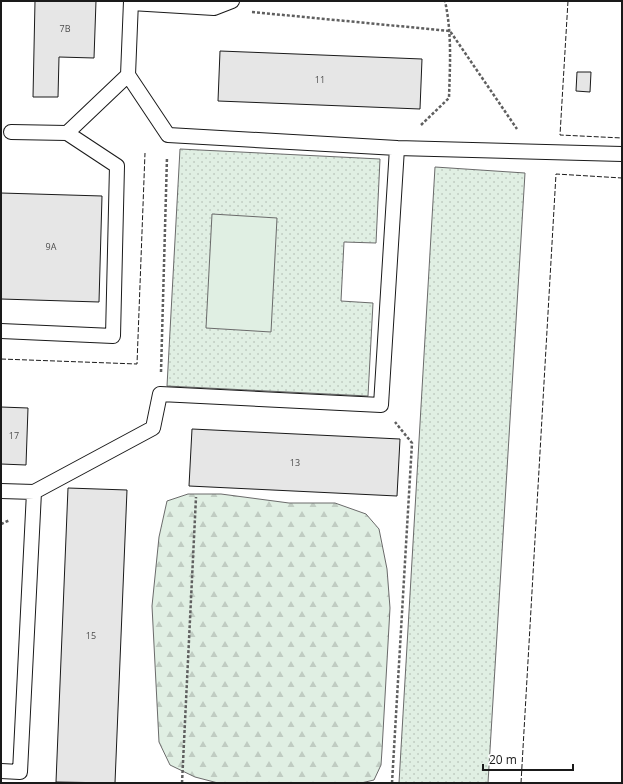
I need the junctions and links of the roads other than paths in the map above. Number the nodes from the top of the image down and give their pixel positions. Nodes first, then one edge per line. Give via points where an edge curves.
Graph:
1 (232, 1) edge
2 (131, 2) edge
3 (128, 75) junction
4 (11, 132) dead end
5 (67, 133) junction
6 (397, 148) junction
7 (622, 154) edge
8 (1, 331) edge
9 (1, 491) edge
10 (34, 492) junction
11 (1, 771) edge

1 - 2 lane via 214,8
2 - 3 lane
3 - 5 lane
3 - 6 lane via 168,135
4 - 5 lane
5 - 8 lane via 117,166 113,336
6 - 7 lane
6 - 10 lane via 381,405 160,394 153,428
9 - 10 lane
10 - 11 lane via 20,772

